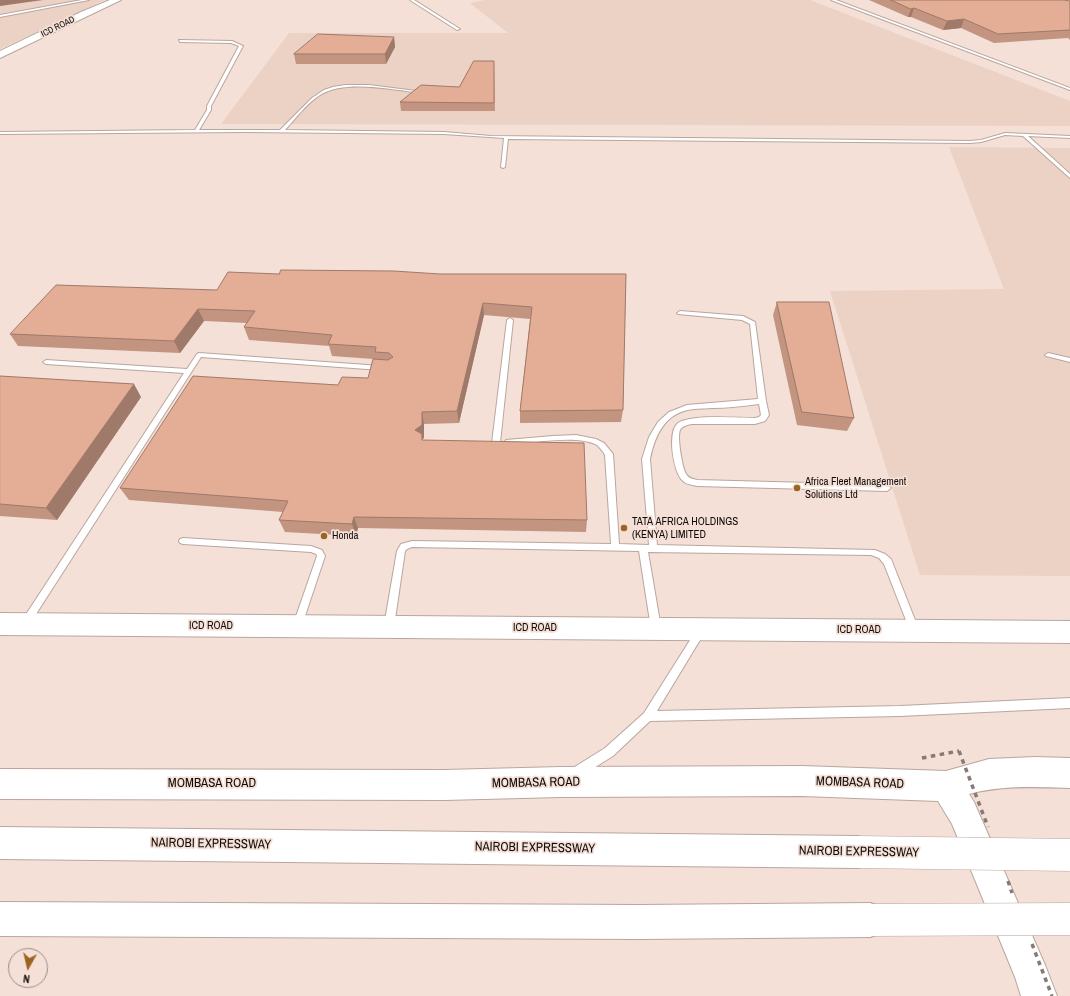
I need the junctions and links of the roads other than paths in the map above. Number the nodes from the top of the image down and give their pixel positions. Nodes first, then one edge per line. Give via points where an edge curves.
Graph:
1 (87, 0) edge
2 (100, 0) edge
3 (112, 0) edge
4 (412, 0) edge
5 (833, 0) edge
6 (0, 16) edge
7 (458, 28) dead end
8 (180, 41) dead end
9 (0, 49) edge
10 (0, 56) edge
11 (1070, 89) edge
12 (414, 91) edge
13 (282, 131) junction
14 (196, 132) junction
15 (0, 133) edge
16 (1023, 134) junction
17 (506, 137) junction
18 (1070, 137) edge
19 (503, 167) dead end
20 (1070, 176) edge
21 (680, 313) dead end
22 (510, 320) edge
23 (1048, 355) dead end
24 (1070, 360) edge
25 (46, 362) dead end
26 (391, 369) edge
27 (188, 372) junction
28 (762, 401) junction
29 (887, 488) dead end
30 (183, 541) dead end
31 (615, 547) junction
32 (643, 548) junction
33 (653, 548) junction
34 (12, 624) edge
35 (298, 626) junction
36 (389, 627) junction
37 (656, 628) junction
38 (702, 629) junction
39 (915, 630) junction
40 (1070, 632) edge
41 (1070, 703) edge
42 (648, 716) junction
43 (1070, 773) edge
44 (561, 782) junction
45 (0, 784) edge
46 (946, 786) junction
47 (0, 843) edge
48 (1070, 855) edge
49 (0, 919) edge
50 (1070, 919) edge
51 (1039, 996) edge

1 - 6 lane
2 - 9 main road, ICD ROAD
3 - 10 main road, ICD ROAD
4 - 7 lane
5 - 11 lane
8 - 14 lane via 232,42 240,46
12 - 13 lane via 335,87 324,91 309,103
13 - 14 lane
13 - 17 lane via 444,133
14 - 15 lane
16 - 17 lane via 1005,134 976,142
16 - 18 lane
16 - 20 lane
17 - 19 lane
21 - 28 lane via 743,318 753,323
22 - 31 lane via 492,443 574,438 597,442 604,447 609,454
23 - 24 lane
25 - 27 lane
26 - 27 lane via 198,355
27 - 34 lane
28 - 29 lane via 765,415 755,421 682,424 675,436 682,475 688,481 697,483
28 - 33 lane via 687,408 671,414 662,422 654,434 646,460
30 - 35 lane via 311,549 319,552 321,556
31 - 32 lane
31 - 36 lane via 412,544 404,546 401,551
32 - 33 lane
32 - 37 lane
33 - 39 lane via 872,552 888,562
34 - 35 main road, ICD ROAD
35 - 36 main road, ICD ROAD
36 - 37 main road, ICD ROAD
37 - 38 main road, ICD ROAD
38 - 39 main road, ICD ROAD
38 - 42 lane
39 - 40 main road, ICD ROAD
41 - 42 lane via 900,711
42 - 44 lane via 609,752
43 - 46 main road, MOMBASA ROAD via 989,774
44 - 45 main road, MOMBASA ROAD via 444,785
44 - 46 main road, MOMBASA ROAD via 802,781
46 - 51 main road via 963,813
47 - 48 main road, NAIROBI EXPRESSWAY, bridge
49 - 50 main road, bridge via 639,922

